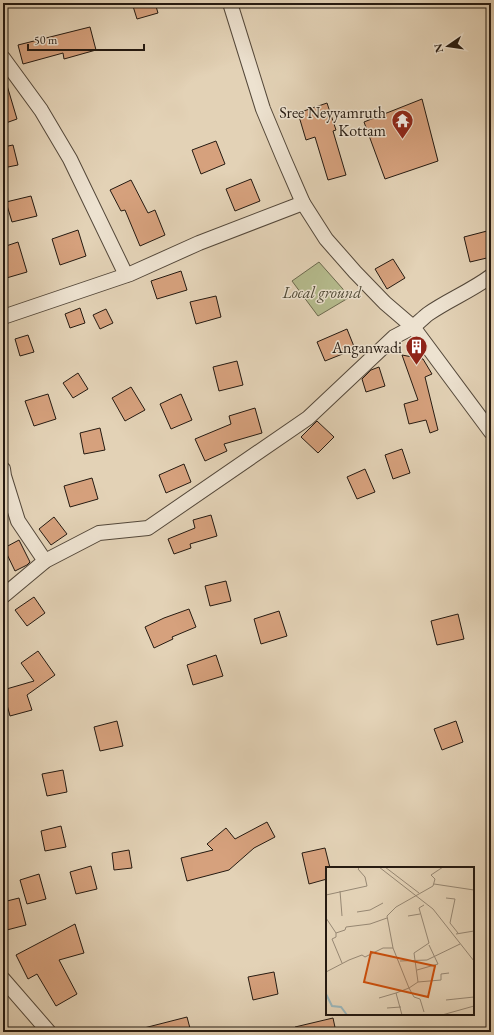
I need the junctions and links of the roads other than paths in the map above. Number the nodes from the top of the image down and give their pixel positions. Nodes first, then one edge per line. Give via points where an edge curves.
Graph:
1 (230, 3) edge
2 (3, 58) edge
3 (303, 203) junction
4 (126, 275) junction
5 (491, 276) edge
6 (3, 318) edge
7 (414, 327) junction
8 (491, 432) edge
9 (3, 469) edge
10 (45, 561) junction
11 (3, 596) edge
12 (3, 979) edge
13 (49, 1032) edge

1 - 3 street via 263,109
2 - 4 street via 42,110 70,159
3 - 4 street via 199,243
3 - 7 street via 326,239 355,272
4 - 6 street
5 - 7 street via 428,314
7 - 8 street
7 - 10 street via 394,337 308,418 148,528 99,533
9 - 10 street via 18,521
10 - 11 street
12 - 13 street

